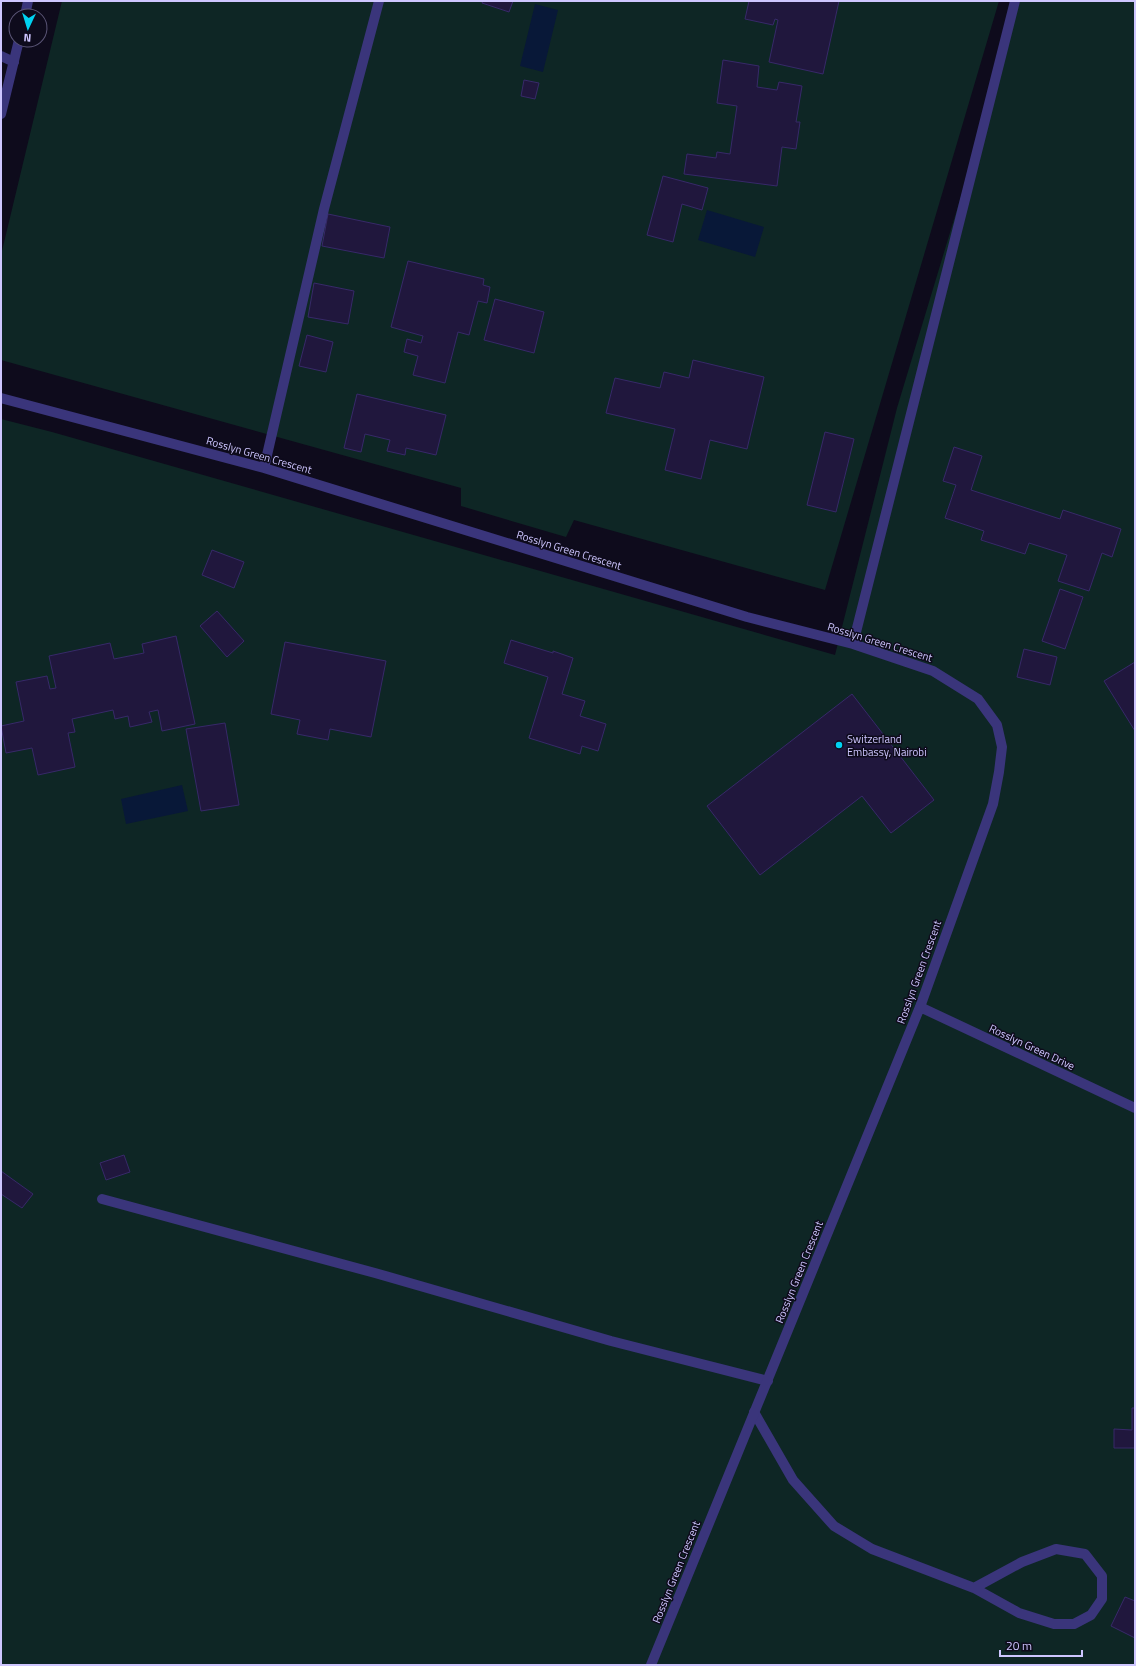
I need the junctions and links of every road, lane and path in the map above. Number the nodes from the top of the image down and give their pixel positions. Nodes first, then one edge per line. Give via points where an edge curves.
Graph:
1 (379, 1) edge
2 (1016, 1) edge
3 (17, 48) edge
4 (1, 56) edge
5 (14, 62) junction
6 (1, 114) edge
7 (1, 398) edge
8 (264, 468) junction
9 (852, 644) junction
10 (920, 1008) junction
11 (1135, 1108) edge
12 (102, 1199) dead end
13 (768, 1381) junction
14 (754, 1412) junction
15 (974, 1588) junction
16 (651, 1665) edge

1 - 8 street via 324,209
2 - 9 street
3 - 5 street
4 - 5 street
5 - 6 street
7 - 8 street, Rosslyn Green Crescent
8 - 9 street, Rosslyn Green Crescent via 747,617
9 - 10 street, Rosslyn Green Crescent via 933,671 978,699 997,725 1002,747 993,804
10 - 11 street, Rosslyn Green Drive
10 - 13 street, Rosslyn Green Crescent
12 - 13 street via 375,1273 611,1341
13 - 14 street, Rosslyn Green Crescent
14 - 15 street via 793,1480 834,1526 872,1549
14 - 16 street, Rosslyn Green Crescent
15 - 15 street via 1019,1613 1054,1624 1074,1624 1091,1615 1102,1600 1102,1576 1085,1554 1056,1549 1022,1562

